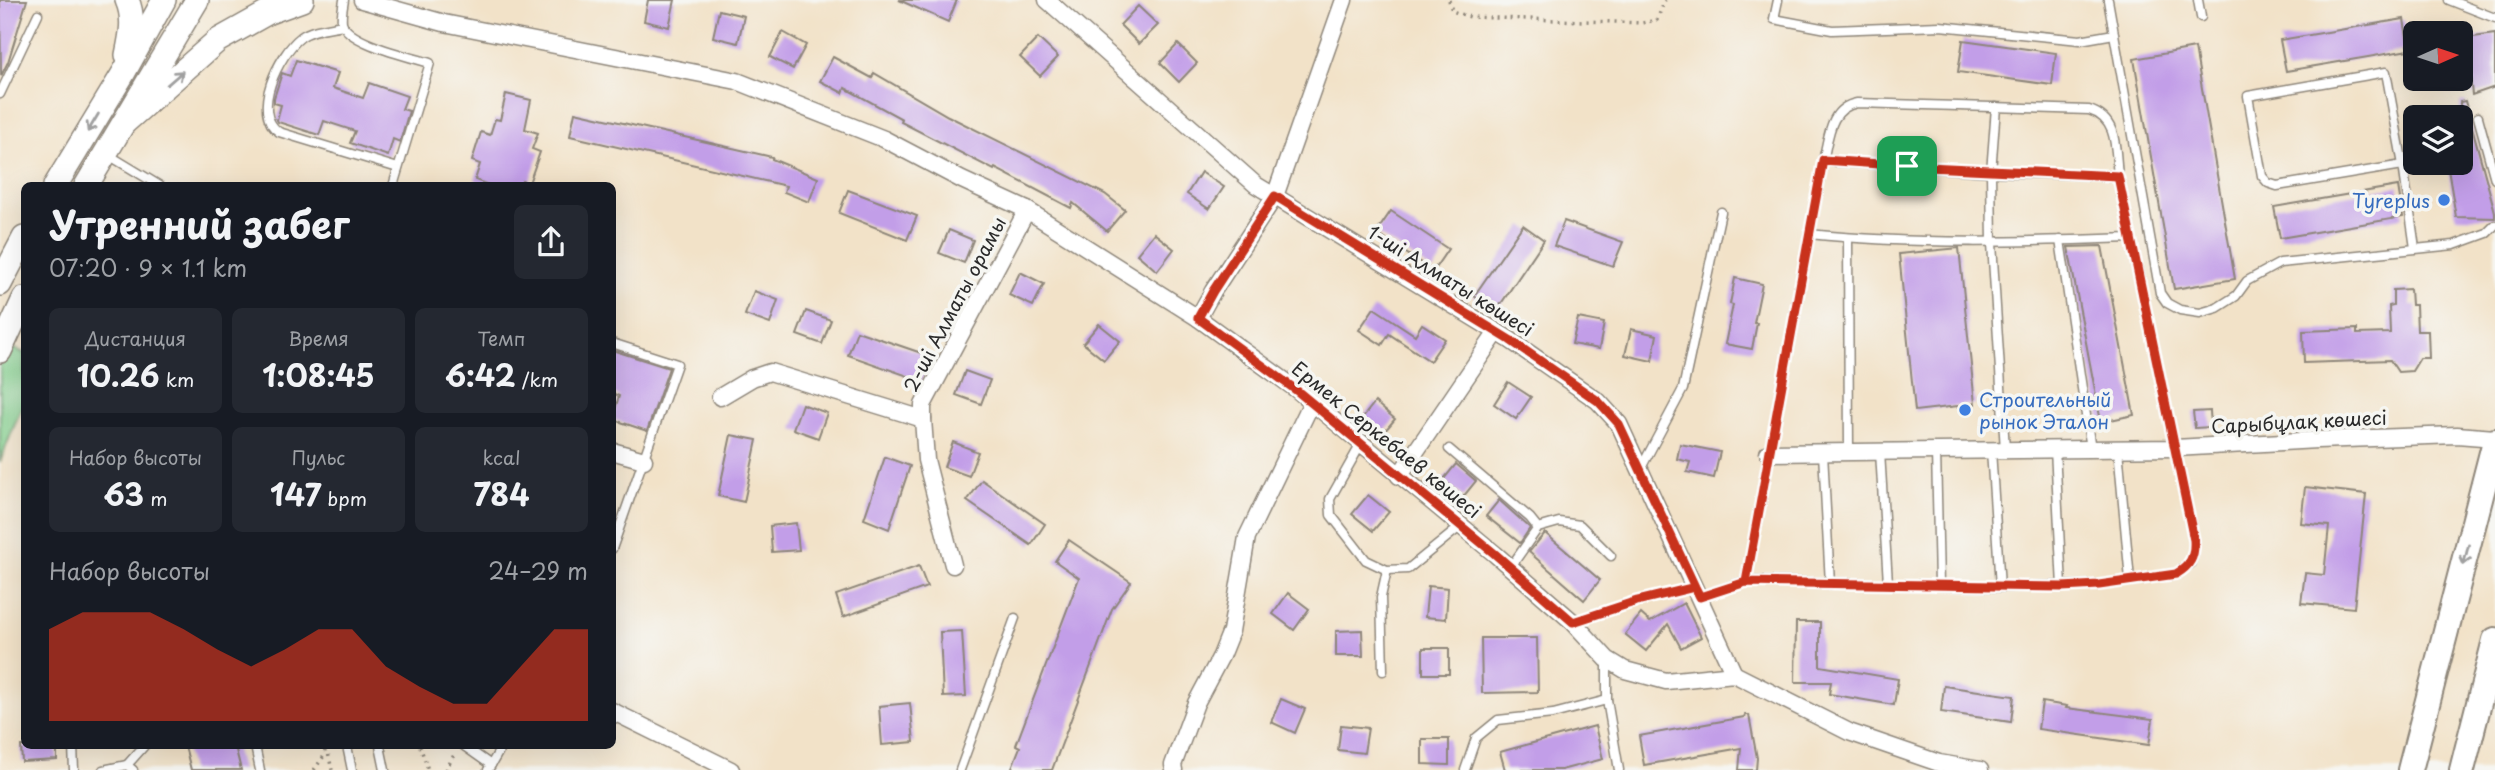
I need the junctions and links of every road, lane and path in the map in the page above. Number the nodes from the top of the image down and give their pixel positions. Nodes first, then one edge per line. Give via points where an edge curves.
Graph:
1 (127, 0) edge
2 (164, 0) edge
3 (197, 0) edge
4 (302, 0) edge
5 (344, 0) edge
6 (362, 0) edge
7 (1047, 0) edge
8 (1344, 0) edge
9 (1449, 0) edge
10 (1665, 0) edge
11 (1778, 0) edge
12 (2108, 0) edge
13 (2198, 0) edge
14 (2449, 0) edge
15 (38, 14) dead end
16 (2202, 17) dead end
17 (2495, 18) edge
18 (343, 25) junction
19 (2114, 34) junction
20 (123, 74) junction
21 (0, 94) edge
22 (1996, 107) junction
23 (2478, 117) dead end
24 (124, 123) junction
25 (105, 152) junction
26 (1823, 160) junction
27 (2403, 165) joint
28 (398, 168) junction
29 (1991, 172) junction
30 (2404, 175) edge
31 (2118, 176) junction
32 (2495, 179) edge
33 (57, 182) edge
34 (88, 182) edge
35 (154, 182) edge
36 (394, 182) edge
37 (1275, 196) junction
38 (1027, 210) junction
39 (1721, 212) dead end
40 (2495, 225) edge
41 (1810, 234) junction
42 (1848, 238) junction
43 (2132, 238) junction
44 (2060, 240) junction
45 (1992, 243) junction
46 (21, 244) edge
47 (2415, 248) junction
48 (0, 284) edge
49 (21, 306) edge
50 (1198, 318) junction
51 (1497, 332) junction
52 (616, 344) edge
53 (0, 351) edge
54 (720, 397) dead end
55 (1312, 402) junction
56 (923, 419) junction
57 (2495, 440) edge
58 (1361, 444) junction
59 (2175, 448) junction
60 (1448, 449) dead end
61 (2055, 449) junction
62 (2091, 449) junction
63 (2118, 449) junction
64 (1998, 450) junction
65 (1936, 451) junction
66 (616, 452) edge
67 (1849, 452) junction
68 (1880, 452) junction
69 (1768, 453) junction
70 (1823, 453) junction
71 (643, 460) junction
72 (1641, 468) junction
73 (1399, 476) junction
74 (1461, 526) junction
75 (1538, 528) junction
76 (616, 538) edge
77 (1611, 556) dead end
78 (953, 565) dead end
79 (1510, 568) junction
80 (1387, 570) junction
81 (2130, 580) junction
82 (1746, 582) junction
83 (1888, 583) junction
84 (1830, 584) junction
85 (1939, 584) junction
86 (2000, 587) junction
87 (2062, 587) junction
88 (1697, 592) junction
89 (1015, 618) dead end
90 (1573, 622) junction
91 (2495, 640) edge
92 (1607, 659) junction
93 (1383, 671) dead end
94 (1734, 674) junction
95 (1607, 700) junction
96 (616, 713) edge
97 (73, 749) edge
98 (142, 749) edge
99 (256, 749) edge
100 (325, 749) edge
101 (327, 749) edge
102 (348, 749) edge
103 (381, 749) edge
104 (421, 749) edge
105 (459, 749) edge
106 (465, 749) edge
107 (500, 749) edge
108 (1938, 766) edge
109 (130, 767) edge
110 (489, 768) edge
111 (74, 770) edge
112 (103, 770) edge
113 (260, 770) edge
114 (314, 770) edge
115 (332, 770) edge
116 (352, 770) edge
117 (385, 770) edge
118 (428, 770) edge
119 (446, 770) edge
120 (731, 770) edge
121 (960, 770) edge
122 (1174, 770) edge
123 (1465, 770) edge
124 (1619, 770) edge
125 (1980, 770) edge
126 (2410, 770) edge
127 (2462, 770) edge

1 - 20 main road via 132,32
2 - 20 main road
3 - 24 main road
24 -> 4 main road via 217,41 269,12
5 - 18 lane
6 - 38 street, Ермек Серкебаев көшесі via 444,23 737,81 884,139
7 - 37 street, 1-ші Алматы көшесі via 1256,185
8 - 37 street
9 - 10 path via 1452,10 1470,16 1642,23 1657,20
11 - 19 lane via 1774,19 1832,30 1940,26 2080,40
12 - 19 lane
13 - 16 lane
14 - 17 lane
15 - 21 lane
18 - 28 lane via 359,39 430,63
18 - 28 lane via 301,37 289,51 268,92 267,119 279,132
19 - 47 lane via 2160,293 2167,303 2200,313 2217,308 2236,296 2247,281 2280,263
20 -> 33 main road
22 - 26 lane via 1846,105 1836,113
22 - 29 lane
22 - 31 lane via 2100,113 2112,130
23 - 32 lane
24 - 25 main road
25 - 34 main road
25 - 35 lane
26 - 29 lane
26 - 41 lane
27 - 27 lane via 2277,186 2268,183 2262,176 2248,96 2386,72
28 - 36 lane
29 - 31 lane
29 - 45 lane
30 - 47 lane
31 - 43 lane
37 - 50 street
37 - 51 street, 1-ші Алматы көшесі
38 - 50 street, Ермек Серкебаев көшесі
38 - 56 street, 2-ші Алматы орамы via 923,405
39 - 72 lane via 1684,389
40 - 47 lane via 2472,241
41 - 42 lane
41 - 69 lane
42 - 45 lane
42 - 67 lane
43 - 44 lane
43 - 59 lane
44 - 45 lane
44 - 62 lane
45 - 64 lane
46 - 48 main road
49 - 53 main road
50 - 55 street, Ермек Серкебаев көшесі
51 - 72 street, 1-ші Алматы көшесі via 1598,401 1619,424
51 - 73 street
52 - 71 lane via 677,364
54 - 56 street, 2-ші Алматы орамы via 769,373
55 - 58 street, Ермек Серкебаев көшесі
55 - 122 street via 1247,537 1231,631 1196,703
56 - 78 street, 2-ші Алматы орамы via 926,460
57 - 59 street, Сарыбұлақ көшесі via 2443,436
57 -> 126 main road
58 - 73 street, Ермек Серкебаев көшесі
58 - 80 lane via 1330,499 1331,515 1366,559
59 - 63 street, Сарыбұлақ көшесі
59 - 81 lane via 2194,540 2193,556 2176,574
60 - 75 lane
61 - 62 street, Сарыбұлақ көшесі
61 - 64 street, Сарыбұлақ көшесі
61 - 87 lane
62 - 63 street, Сарыбұлақ көшесі
63 - 81 lane
64 - 65 street, Сарыбұлақ көшесі
64 - 86 lane
65 - 68 street, Сарыбұлақ көшесі
65 - 85 lane
66 - 71 street
67 - 68 street, Сарыбұлақ көшесі
67 - 70 street, Сарыбұлақ көшесі
68 - 83 lane
69 - 70 street, Сарыбұлақ көшесі
69 - 82 lane
70 - 84 lane
71 - 76 lane
72 - 88 street, 1-ші Алматы көшесі
73 - 74 street, Ермек Серкебаев көшесі
74 - 79 street, Ермек Серкебаев көшесі
74 - 80 lane via 1408,569
75 - 77 lane via 1559,522 1580,525
75 - 79 lane
79 - 90 street, Ермек Серкебаев көшесі
80 - 93 lane via 1381,597
81 - 87 lane
82 - 84 lane
82 - 88 lane
83 - 84 lane
83 - 85 lane
85 - 86 lane
86 - 87 lane
88 - 90 path via 1637,601
88 - 94 street, 1-ші Алматы көшесі
89 - 121 lane
90 - 92 street, Ермек Серкебаев көшесі
91 - 127 main road
92 - 94 street, Ермек Серкебаев көшесі via 1625,670 1666,681
92 - 95 lane
94 - 108 street via 1849,732
95 - 123 lane via 1553,714 1498,720 1476,738
95 - 124 lane
96 - 120 street
97 - 111 lane
98 - 109 lane
99 - 113 lane
100 - 114 path
101 - 115 path
102 - 116 lane
103 - 117 lane
104 - 118 path
105 - 119 path
106 - 110 lane
107 - 110 lane
108 - 125 street
109 - 112 lane

